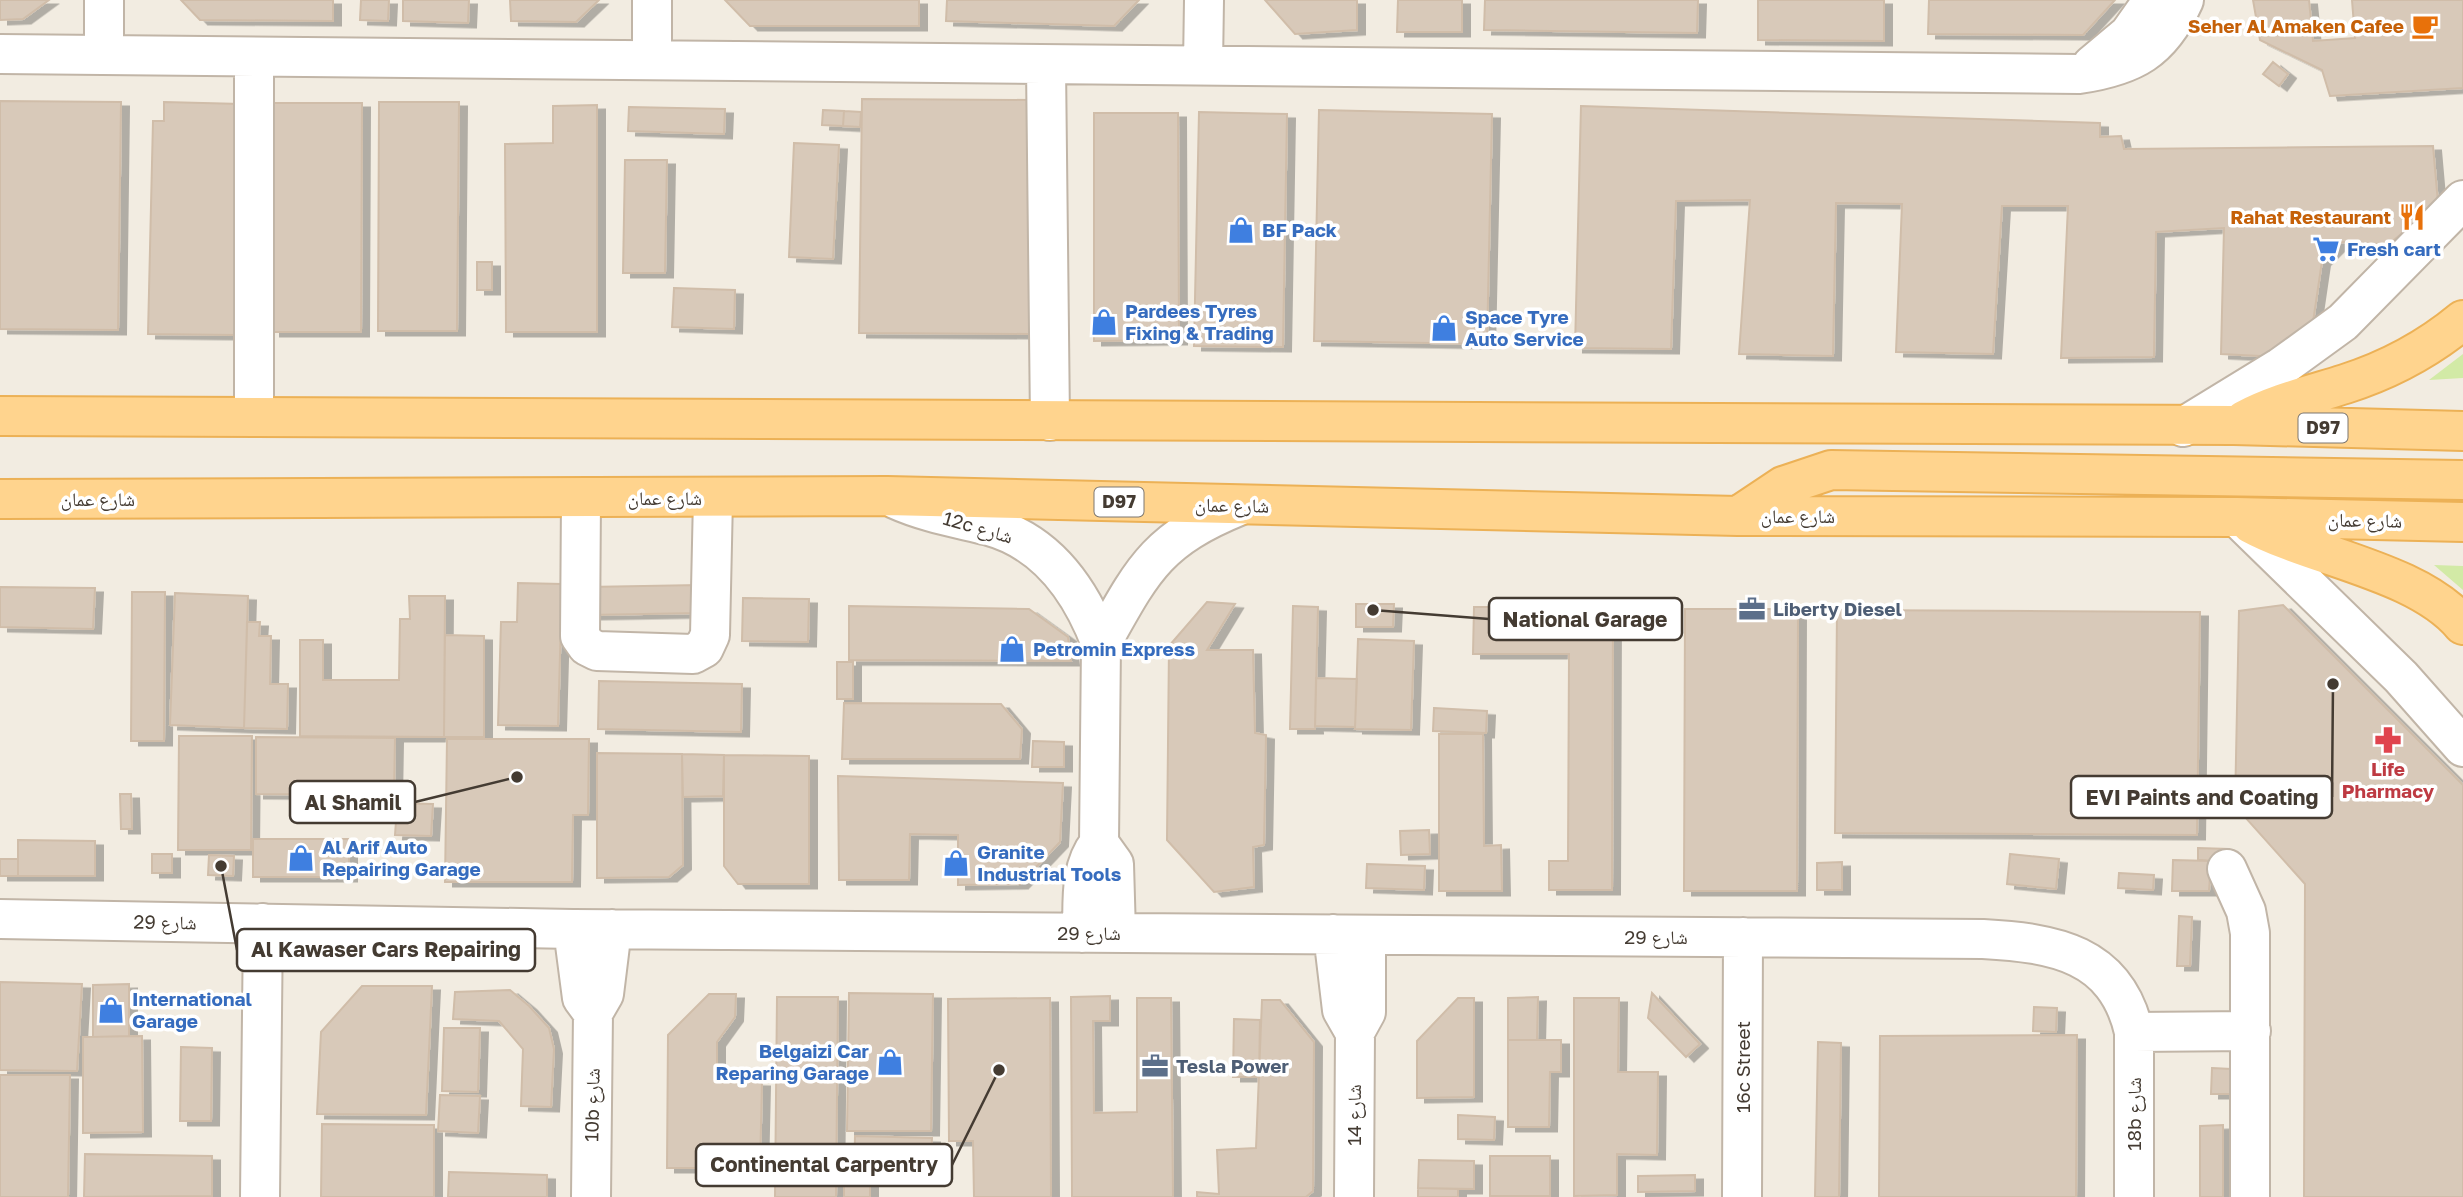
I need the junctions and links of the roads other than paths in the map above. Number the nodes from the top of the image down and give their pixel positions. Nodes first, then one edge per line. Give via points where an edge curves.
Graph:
1 (104, 0) edge
2 (652, 0) edge
3 (1204, 0) edge
4 (2153, 0) edge
5 (2184, 0) edge
6 (0, 54) edge
7 (104, 55) junction
8 (254, 57) junction
9 (652, 60) junction
10 (1203, 65) junction
11 (1046, 66) junction
12 (2079, 74) junction
13 (2463, 200) edge
14 (2463, 320) edge
15 (0, 416) edge
16 (254, 417) junction
17 (1050, 421) junction
18 (2234, 425) junction
19 (2183, 427) junction
20 (2463, 431) edge
21 (2463, 480) edge
22 (887, 496) junction
23 (713, 498) junction
24 (581, 499) junction
25 (8, 502) edge
26 (1239, 506) junction
27 (1738, 516) junction
28 (2237, 517) junction
29 (2463, 522) edge
30 (2463, 625) edge
31 (1101, 644) junction
32 (2463, 747) edge
33 (2227, 869) dead end
34 (0, 919) edge
35 (263, 923) junction
36 (573, 929) junction
37 (612, 929) junction
38 (1099, 933) junction
39 (1350, 934) junction
40 (1743, 937) junction
41 (593, 1013) junction
42 (2251, 1031) junction
43 (2134, 1032) junction
44 (260, 1197) edge
45 (591, 1197) edge
46 (1354, 1197) edge
47 (1742, 1197) edge
48 (2134, 1197) edge
49 (2250, 1197) edge

1 - 7 street
2 - 9 street
3 - 10 street
4 - 12 street via 2129,34
5 - 12 street via 2173,25 2148,52 2115,69
6 - 7 street
7 - 8 street
8 - 9 street
8 - 16 street
9 - 11 street
10 - 11 street
10 - 12 street
11 - 17 street
13 - 19 street via 2343,322 2281,367
14 - 18 main road via 2399,363 2275,405
15 - 16 main road, D97
16 - 17 main road, D97
17 - 19 main road, D97
18 - 19 main road, D97
18 - 20 main road, D97
21 - 27 main road via 1831,470 1783,486
22 - 23 main road, شارع عمان / D97
22 - 26 main road, شارع عمان / D97
22 - 31 street, 12c شارع via 931,513 992,527 1034,547 1080,597
23 - 24 main road, شارع عمان / D97
23 - 24 street via 710,635 704,648 693,654 597,651 583,641
24 - 25 main road, شارع عمان / D97
26 - 27 main road, شارع عمان / D97
26 - 31 street, 12c شارع via 1199,522 1165,547 1136,579
27 - 28 main road, شارع عمان / D97
28 - 29 main road, شارع عمان / D97
28 - 30 main road via 2286,541 2389,576 2435,602
28 - 32 street via 2401,677
31 - 38 street, 12c شارع via 1099,843 1114,864
33 - 42 street via 2246,911 2250,933
34 - 35 street, شارع 29
35 - 36 street, شارع 29
35 - 44 street
36 - 37 street, شارع 29
36 - 41 street, 10b شارع via 582,998
37 - 38 street, شارع 29
37 - 41 street, 10b شارع via 604,994
38 - 39 street, شارع 29
39 - 40 street, شارع 29
39 - 46 street, شارع 14 via 1366,1012 1355,1032
40 - 43 street, شارع 29 via 1983,939 2049,948 2090,963 2107,975 2129,1008
40 - 47 street, 16c Street
41 - 45 street, 10b شارع
42 - 43 street
42 - 49 street
43 - 48 street, 18b شارع

